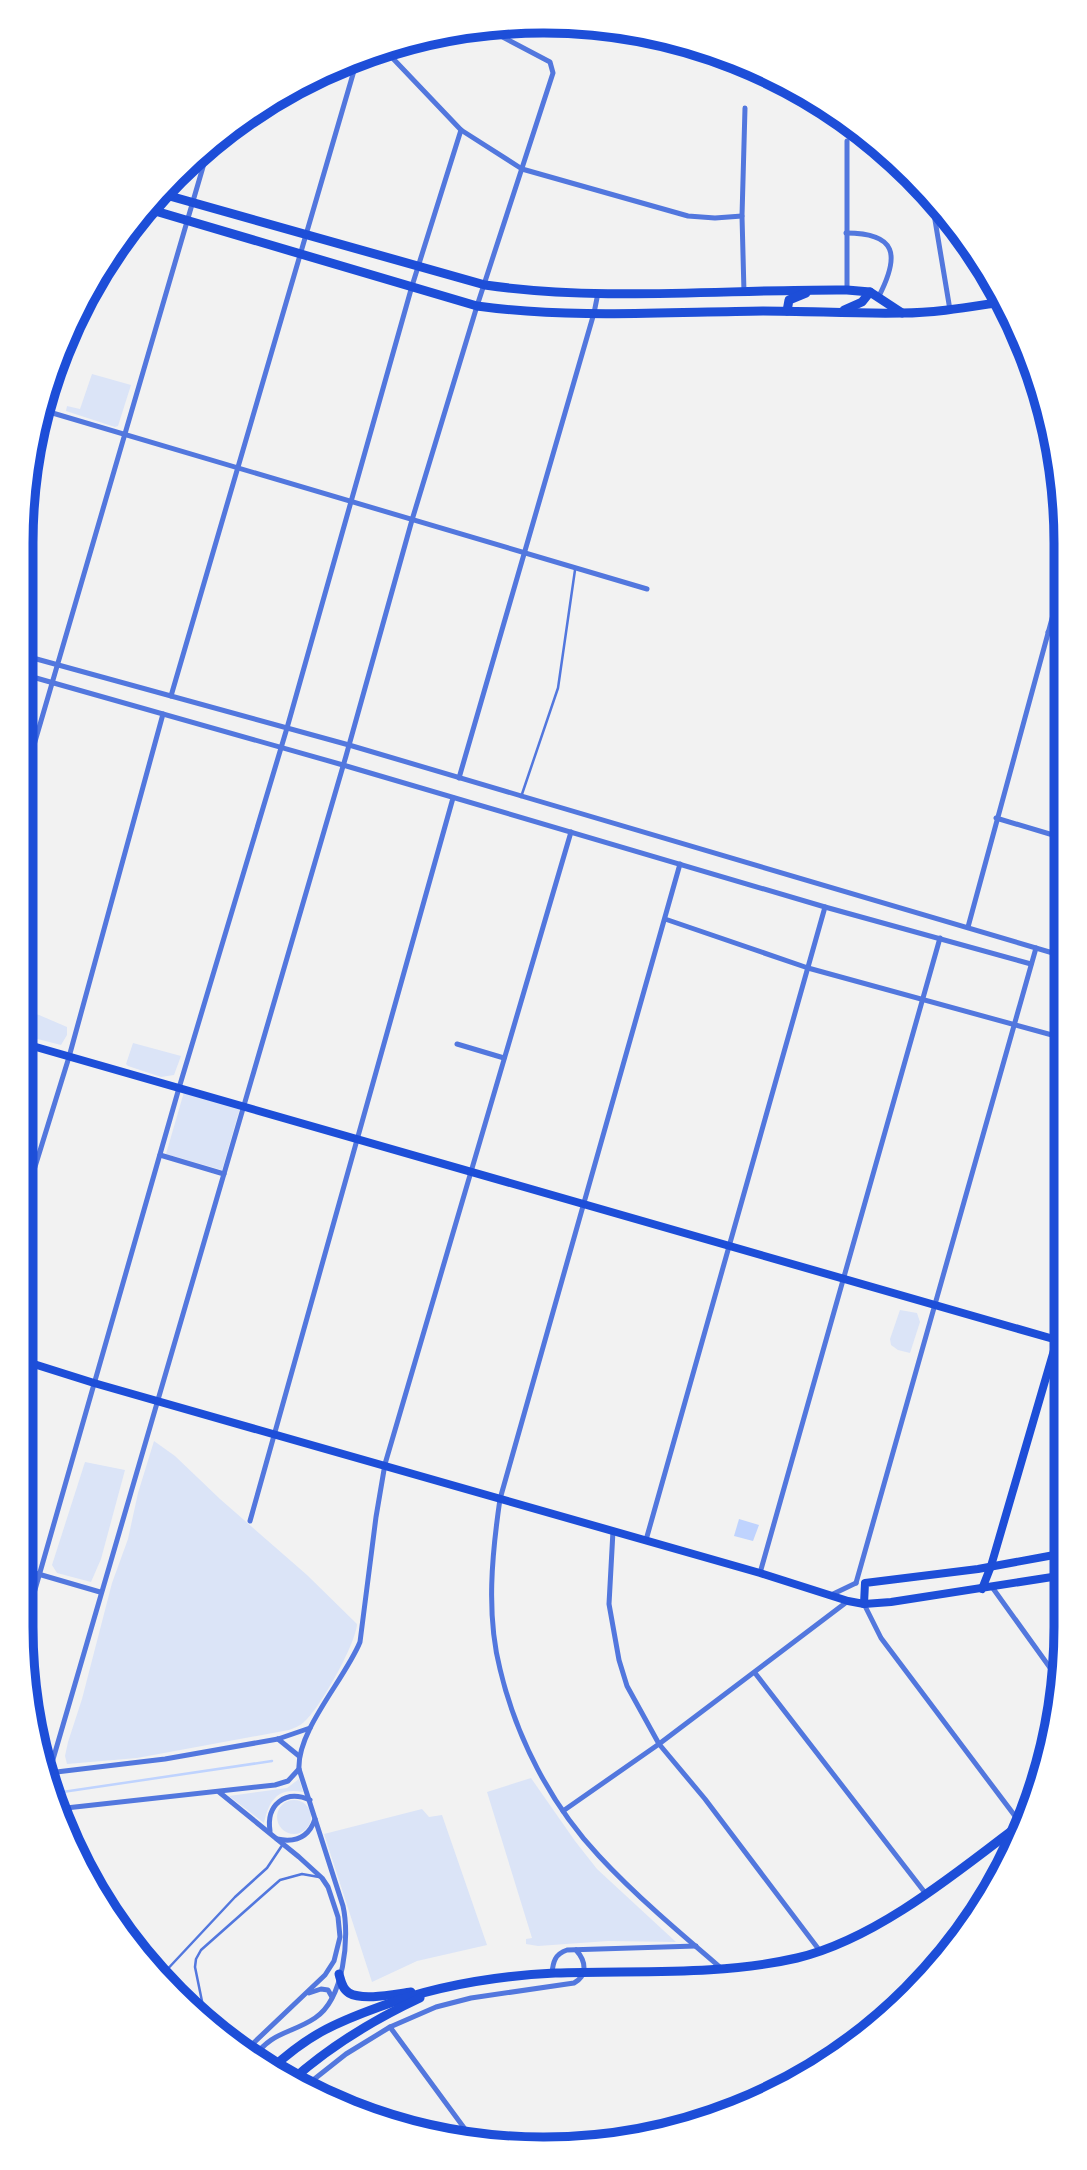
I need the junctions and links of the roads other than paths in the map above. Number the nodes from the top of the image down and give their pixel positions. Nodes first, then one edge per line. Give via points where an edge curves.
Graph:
1 (499, 35) edge
2 (391, 57) edge
3 (354, 70) edge
4 (745, 108) dead end
5 (461, 130) junction
6 (846, 142) dead end
7 (204, 163) edge
8 (522, 169) junction
9 (170, 196) edge
10 (192, 203) junction
11 (157, 211) edge
12 (742, 216) junction
13 (934, 216) edge
14 (187, 220) junction
15 (846, 233) junction
16 (305, 236) junction
17 (300, 253) junction
18 (417, 267) junction
19 (485, 285) junction
20 (412, 286) junction
21 (818, 290) junction
22 (847, 290) junction
23 (744, 292) junction
24 (598, 293) junction
25 (875, 294) junction
26 (993, 303) edge
27 (477, 306) junction
28 (950, 310) junction
29 (787, 311) junction
30 (840, 312) junction
31 (594, 313) junction
32 (902, 313) junction
33 (51, 412) edge
34 (126, 435) junction
35 (237, 468) junction
36 (351, 503) junction
37 (412, 520) junction
38 (524, 553) junction
39 (576, 569) junction
40 (647, 589) dead end
41 (1054, 611) edge
42 (1048, 632) junction
43 (1054, 634) edge
44 (33, 658) edge
45 (57, 664) junction
46 (33, 677) edge
47 (52, 683) junction
48 (171, 696) junction
49 (163, 714) junction
50 (287, 728) junction
51 (349, 745) junction
52 (281, 747) junction
53 (33, 748) edge
54 (343, 765) junction
55 (459, 778) junction
56 (520, 797) junction
57 (453, 798) junction
58 (996, 818) junction
59 (571, 832) junction
60 (1054, 835) edge
61 (680, 864) junction
62 (825, 907) junction
63 (665, 919) junction
64 (968, 927) junction
65 (940, 938) junction
66 (1036, 948) junction
67 (1054, 953) edge
68 (1031, 964) junction
69 (808, 968) junction
70 (922, 1000) junction
71 (1013, 1024) junction
72 (1054, 1035) edge
73 (457, 1044) dead end
74 (33, 1046) edge
75 (69, 1057) junction
76 (504, 1058) junction
77 (179, 1088) junction
78 (244, 1106) junction
79 (356, 1139) junction
80 (160, 1155) junction
81 (471, 1171) junction
82 (33, 1173) edge
83 (224, 1174) junction
84 (584, 1203) junction
85 (729, 1246) junction
86 (842, 1278) junction
87 (936, 1305) junction
88 (1054, 1339) edge
89 (1054, 1361) edge
90 (33, 1364) edge
91 (94, 1383) junction
92 (156, 1400) junction
93 (273, 1434) junction
94 (385, 1464) junction
95 (500, 1499) junction
96 (250, 1521) dead end
97 (613, 1531) junction
98 (646, 1541) junction
99 (1054, 1555) edge
100 (991, 1566) junction
101 (33, 1572) edge
102 (760, 1573) junction
103 (40, 1574) junction
104 (1054, 1576) edge
105 (861, 1583) junction
106 (992, 1587) junction
107 (982, 1589) junction
108 (100, 1592) junction
109 (830, 1595) junction
110 (33, 1597) edge
111 (848, 1601) junction
112 (864, 1604) junction
113 (1052, 1670) edge
114 (755, 1673) junction
115 (310, 1728) junction
116 (278, 1739) junction
117 (659, 1744) junction
118 (299, 1756) junction
119 (51, 1759) edge
120 (299, 1769) junction
121 (55, 1772) edge
122 (219, 1792) junction
123 (310, 1800) junction
124 (67, 1809) edge
125 (564, 1811) junction
126 (1018, 1814) edge
127 (316, 1818) junction
128 (1011, 1831) edge
129 (270, 1833) junction
130 (277, 1839) junction
131 (283, 1844) junction
132 (322, 1878) junction
133 (926, 1894) junction
134 (696, 1947) junction
135 (576, 1950) junction
136 (820, 1951) junction
137 (722, 1968) junction
138 (167, 1970) edge
139 (585, 1972) junction
140 (552, 1973) junction
141 (339, 1974) junction
142 (437, 1990) junction
143 (306, 1995) junction
144 (332, 2000) junction
145 (203, 2006) edge
146 (390, 2027) junction
147 (252, 2045) edge
148 (260, 2051) edge
149 (279, 2062) edge
150 (300, 2074) edge
151 (312, 2081) edge
152 (466, 2130) edge

1 - 8 street via 550,62 553,73
2 - 5 street
3 - 16 street
4 - 12 street
5 - 8 street
5 - 18 street
6 - 15 street
7 - 10 street
8 - 12 street via 688,216
8 - 19 street
9 - 10 main road
10 - 14 street
10 - 16 main road
11 - 14 main road
12 - 23 street
13 - 28 street
14 - 17 main road
14 - 34 street
15 - 22 street
15 - 25 street via 875,235 889,246 890,270
16 - 17 street
16 - 18 main road
17 - 20 main road
17 - 35 street
18 - 19 main road
18 - 20 street
19 - 24 main road
19 - 27 street
20 - 27 main road
20 - 36 street
21 - 22 main road
21 - 23 main road
21 - 29 main road via 790,298
22 - 25 main road
23 - 24 main road
24 - 31 street
25 - 30 main road
25 - 32 main road
26 - 28 main road
27 - 31 main road
27 - 37 street
28 - 32 main road
29 - 30 main road
29 - 31 main road
30 - 32 main road
31 - 38 street
33 - 34 street
34 - 35 street
34 - 45 street
35 - 36 street
35 - 48 street
36 - 37 street
36 - 50 street
37 - 38 street
37 - 51 street
38 - 39 street
38 - 55 street
39 - 40 street
39 - 56 lane via 558,688
41 - 42 street
42 - 43 street
42 - 58 street
44 - 45 street
45 - 47 street
45 - 48 street
46 - 47 street
47 - 49 street
47 - 53 street
48 - 50 street
49 - 52 street
49 - 75 street
50 - 51 street
50 - 52 street
51 - 54 street
51 - 55 street
52 - 54 street
52 - 77 street
54 - 57 street
54 - 78 street
55 - 56 street
56 - 64 street
57 - 59 street
57 - 79 street
58 - 60 street
58 - 64 street
59 - 61 street
59 - 76 street
61 - 62 street
61 - 63 street
62 - 65 street
62 - 69 street
63 - 69 street
63 - 84 street
64 - 66 street
65 - 68 street
65 - 70 street
66 - 67 street
66 - 68 street
68 - 71 street
69 - 70 street
69 - 85 street
70 - 71 street
70 - 86 street
71 - 72 street
71 - 87 street
73 - 76 street
74 - 75 main road
75 - 77 main road
75 - 82 street
76 - 81 street
77 - 78 main road
77 - 80 street
78 - 79 main road
78 - 83 street
79 - 81 main road
79 - 93 street
80 - 83 street
80 - 91 street
81 - 84 main road
81 - 94 street
83 - 92 street
84 - 85 main road
84 - 95 street
85 - 86 main road
85 - 98 street
86 - 87 main road
86 - 102 street
87 - 88 main road
87 - 105 street
89 - 100 main road
90 - 91 main road
91 - 92 main road
91 - 103 street
92 - 93 main road
92 - 108 street
93 - 94 main road
93 - 96 street
94 - 95 main road
94 - 115 street via 360,1642
95 - 97 main road
95 - 125 street via 492,1607 499,1668 516,1722
97 - 98 main road
97 - 117 street via 609,1604 613,1636 627,1686
98 - 102 main road
99 - 100 main road
100 - 105 main road
100 - 107 main road
101 - 103 street
102 - 109 main road
103 - 108 street
103 - 110 street
104 - 106 main road
105 - 109 street
105 - 112 main road
106 - 107 main road
106 - 113 street
107 - 112 main road
108 - 119 street
109 - 111 main road
111 - 112 main road
111 - 114 street
112 - 126 street via 881,1638
114 - 117 street
114 - 133 street
115 - 116 street
115 - 118 street
116 - 118 street
116 - 121 street
117 - 125 street
117 - 136 street
118 - 120 street
120 - 122 street via 288,1781 275,1785
120 - 123 street
122 - 124 street
122 - 129 street
123 - 127 street
123 - 129 street via 296,1795 277,1802 269,1817
125 - 134 street via 600,1857
127 - 130 street via 309,1833 291,1841
127 - 141 street via 347,1923
128 - 133 main road
129 - 130 street
130 - 131 street
131 - 132 street
131 - 138 lane via 267,1868
132 - 143 street via 333,1898 340,1937 334,1961
132 - 145 lane via 302,1874 280,1880 201,1950 195,1967
133 - 136 main road
134 - 135 street
134 - 137 street
135 - 139 street
135 - 140 street via 558,1954
136 - 137 main road
137 - 139 main road
139 - 140 main road
139 - 146 street via 568,1986 471,1998
140 - 142 main road via 487,1979
141 - 142 main road via 350,1994 371,1997
141 - 144 street
142 - 149 main road via 323,2029
142 - 150 main road via 386,2014
143 - 144 street via 328,1990
143 - 147 street
144 - 148 street via 313,2020 272,2038
146 - 151 street
146 - 152 street

